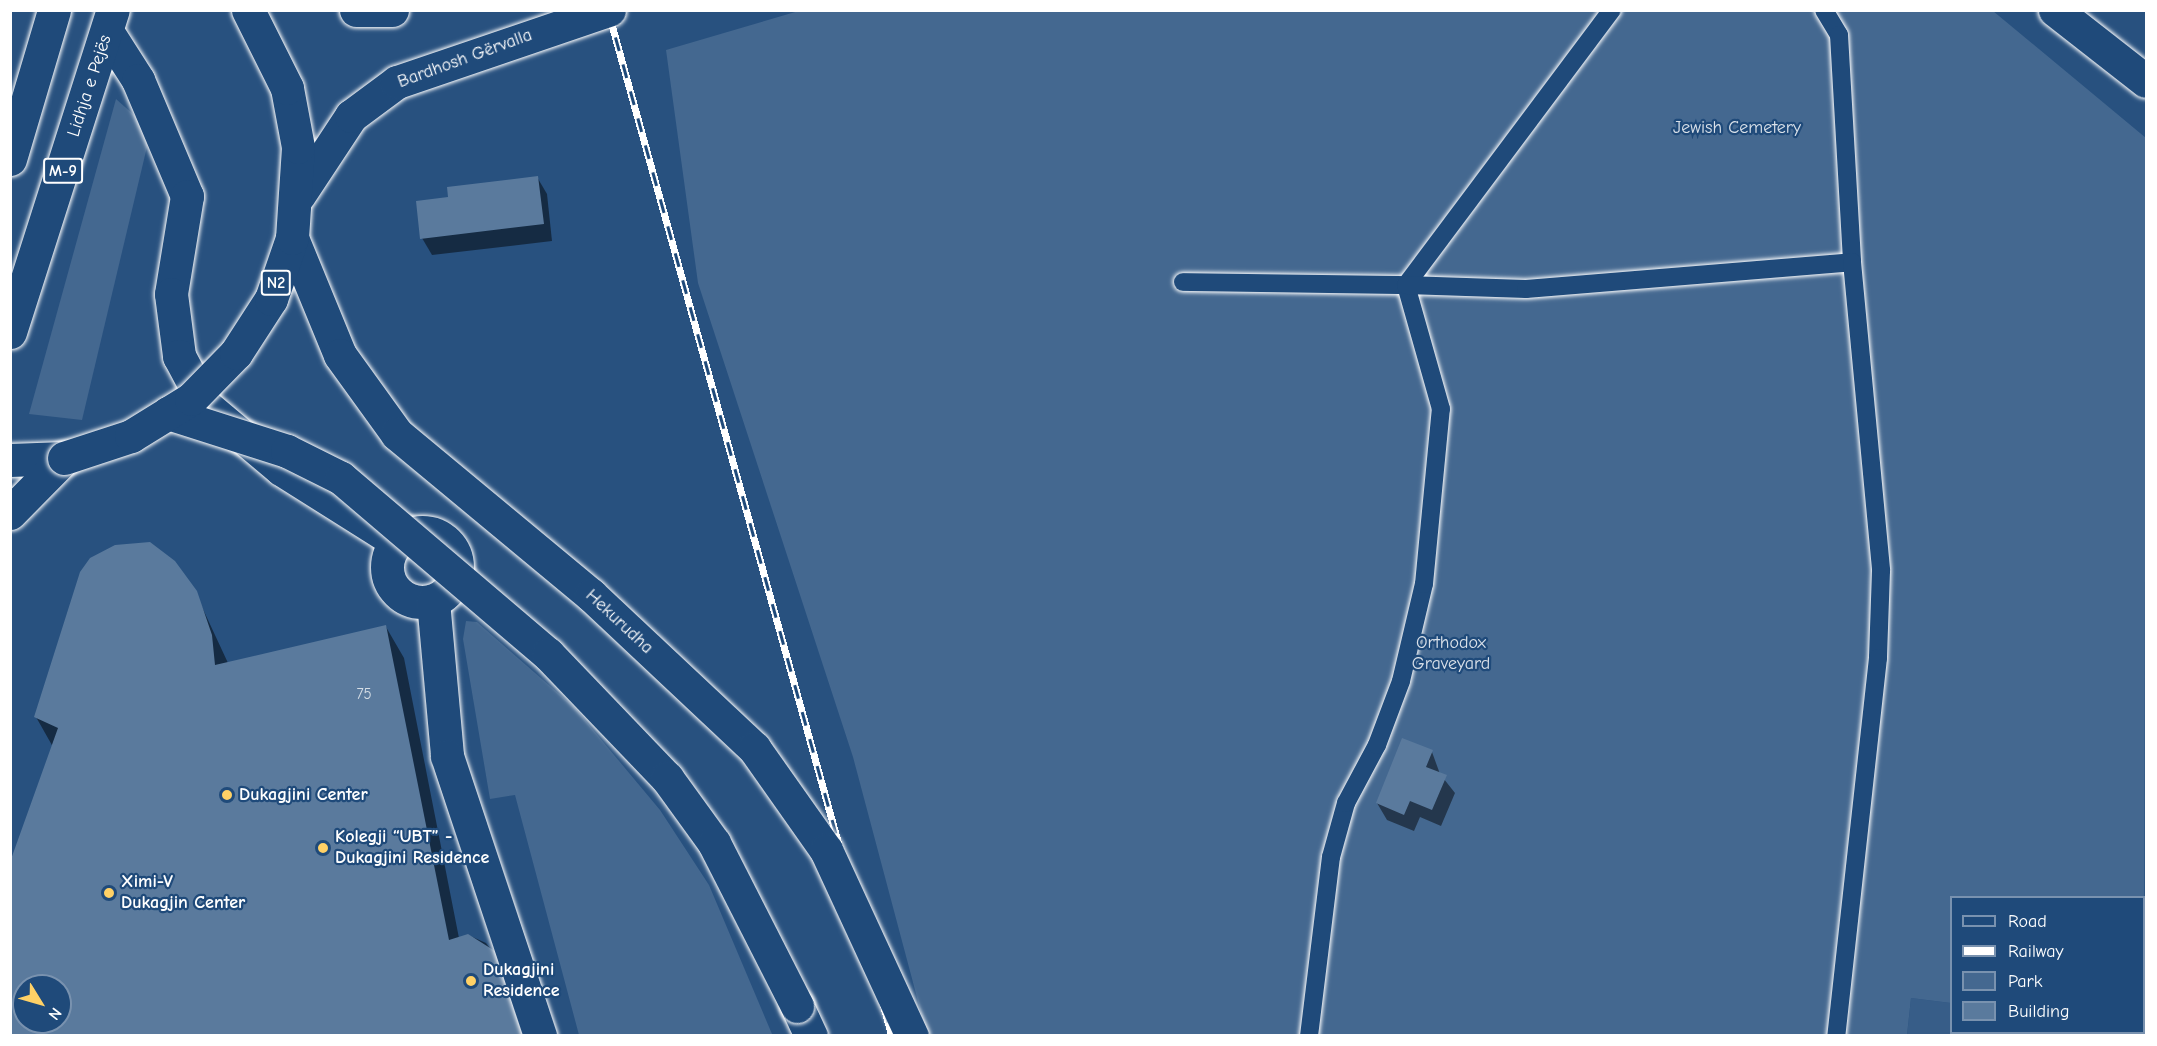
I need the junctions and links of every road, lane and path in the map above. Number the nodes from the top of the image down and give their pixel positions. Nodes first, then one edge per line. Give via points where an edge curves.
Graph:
1 (54, 10) edge
2 (248, 10) edge
3 (356, 10) edge
4 (392, 10) edge
5 (609, 10) edge
6 (1612, 10) edge
7 (1824, 10) edge
8 (2055, 10) edge
9 (111, 22) edge
10 (2146, 81) edge
11 (10, 159) edge
12 (299, 195) junction
13 (292, 238) junction
14 (1852, 262) junction
15 (1183, 282) dead end
16 (1406, 285) junction
17 (10, 332) edge
18 (168, 413) junction
19 (64, 458) junction
20 (10, 460) edge
21 (10, 513) edge
22 (397, 542) junction
23 (433, 601) junction
24 (540, 1035) edge
25 (811, 1035) edge
26 (912, 1035) edge
27 (1309, 1035) edge
28 (1836, 1035) edge

1 - 11 main road
2 - 12 main road, N2, bridge via 287,88 298,147
3 - 4 main road
5 - 12 main road, Bardhosh Gërvalla / N2, bridge via 397,82 351,116
6 - 16 lane
7 - 14 lane via 1839,35
8 - 10 main road
9 - 17 main road, Lidhja e Pejës / M-9
9 - 22 main road via 187,196 171,294 180,356 205,405 281,469
12 - 13 main road, N2, bridge
13 - 18 main road, N2, bridge via 271,299 236,353 191,399
13 - 26 main road, Hekurudha, bridge via 340,355 398,434 591,595 754,748 826,850
14 - 16 lane via 1526,289
14 - 28 lane via 1881,571 1878,658
15 - 16 lane
16 - 27 lane via 1441,409 1424,584 1401,681 1377,745 1346,803 1331,857
18 - 19 main road, N2, bridge via 131,436
18 - 25 main road, bridge via 287,451 341,478 548,654 667,778 714,843
19 - 20 main road, N2
19 - 21 main road
22 - 23 main road via 387,563 392,586 410,600
22 - 23 main road via 429,532 455,554 451,587
23 - 24 main road via 447,756

